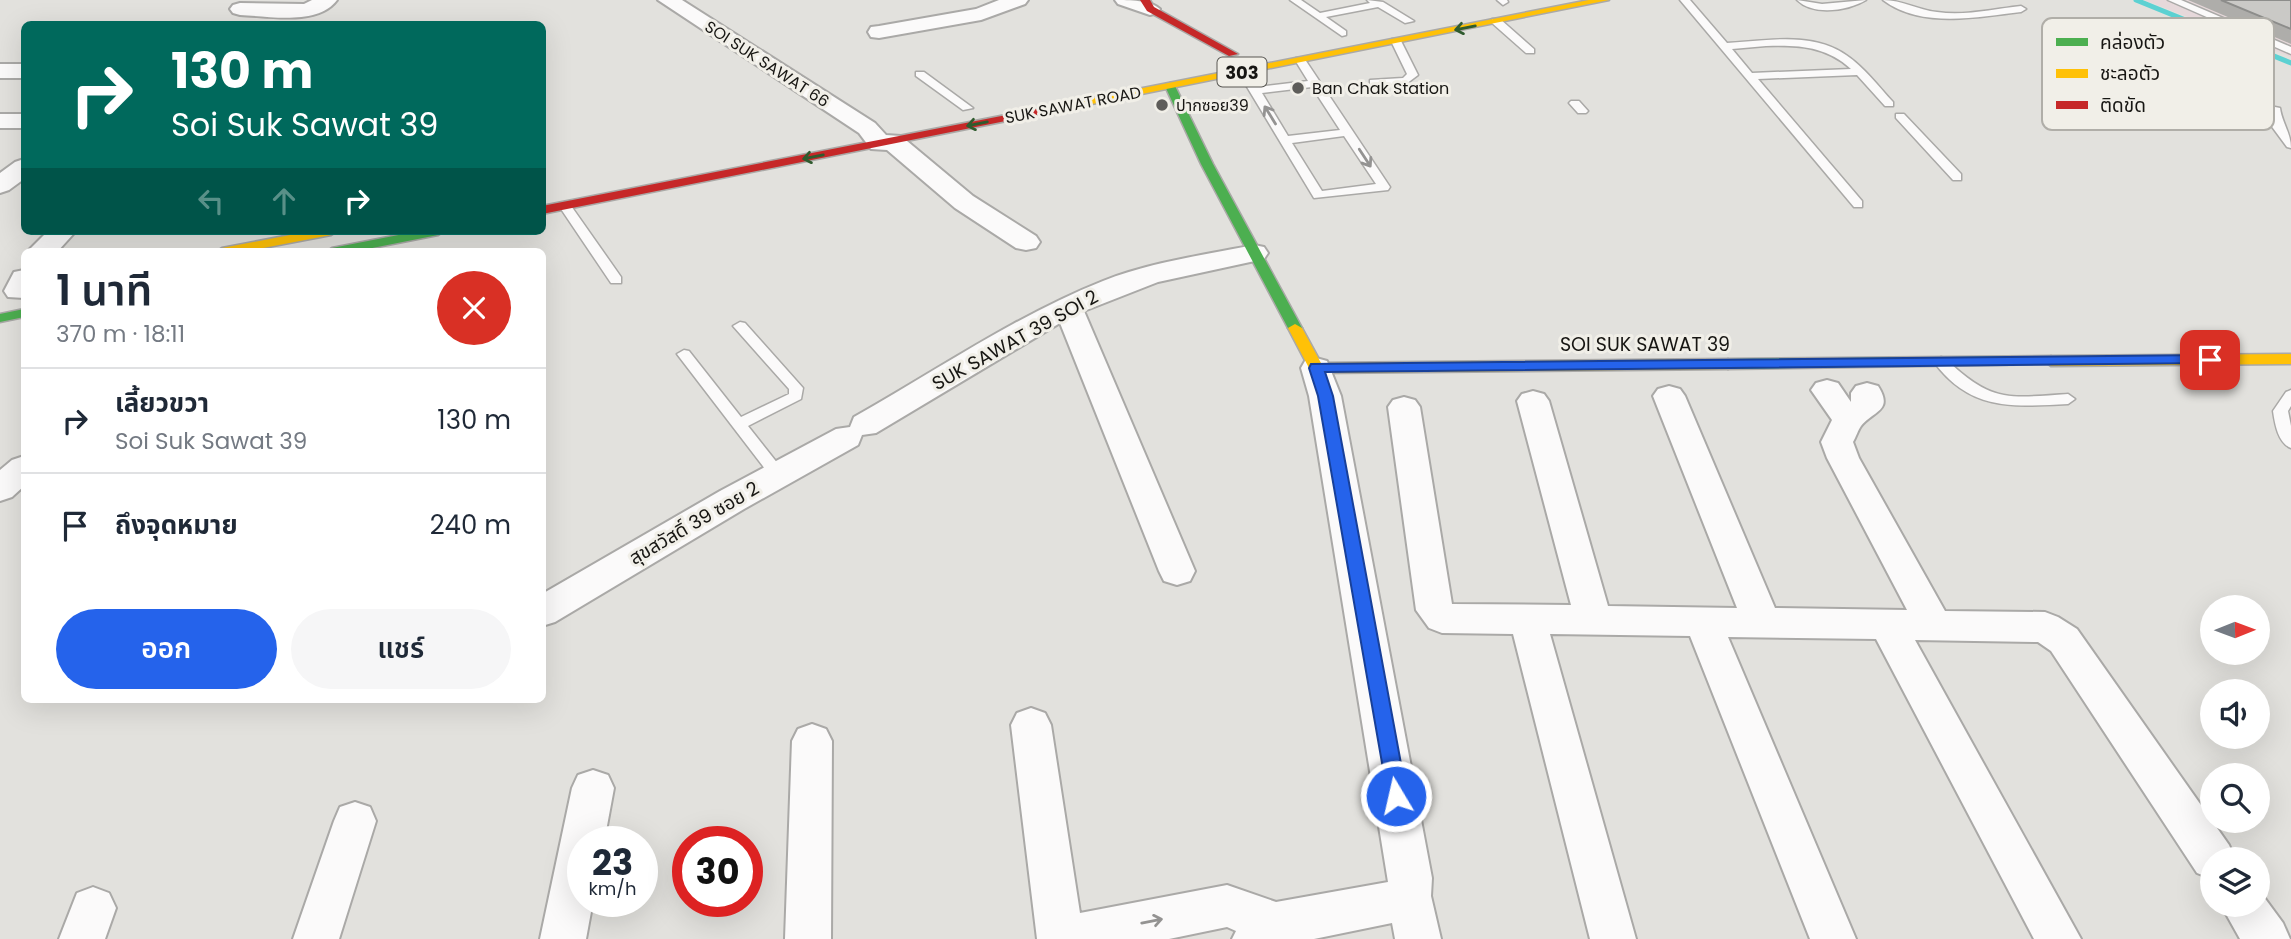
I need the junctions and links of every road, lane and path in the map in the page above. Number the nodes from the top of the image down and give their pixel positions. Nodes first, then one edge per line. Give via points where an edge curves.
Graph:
1 (1018, 0) edge
2 (1125, 0) edge
3 (1295, 0) edge
4 (1604, 0) edge
5 (1685, 0) edge
6 (1802, 0) edge
7 (1861, 0) edge
8 (1888, 0) edge
9 (2174, 0) edge
10 (676, 1) edge
11 (1843, 1) edge
12 (1376, 2) edge
13 (245, 4) edge
14 (1148, 5) edge
15 (2021, 9) dead end
16 (326, 13) edge
17 (1318, 16) junction
18 (2215, 18) edge
19 (1415, 19) joint
20 (222, 21) edge
21 (1496, 21) junction
22 (1382, 26) dead end
23 (879, 32) dead end
24 (1349, 32) joint
25 (1315, 39) dead end
26 (1396, 41) junction
27 (2274, 44) edge
28 (1725, 46) junction
29 (1530, 51) dead end
30 (2291, 51) edge
31 (1206, 60) dead end
32 (1300, 60) junction
33 (0, 71) edge
34 (21, 71) edge
35 (1243, 72) junction
36 (1858, 72) junction
37 (920, 74) dead end
38 (1749, 76) junction
39 (1374, 82) dead end
40 (1315, 83) junction
41 (1170, 86) junction
42 (1255, 91) junction
43 (1889, 104) dead end
44 (973, 106) joint
45 (2274, 108) dead end
46 (942, 113) dead end
47 (1900, 116) dead end
48 (0, 121) edge
49 (21, 121) edge
50 (1348, 132) junction
51 (840, 133) dead end
52 (880, 134) junction
53 (1286, 140) junction
54 (2291, 145) edge
55 (21, 169) edge
56 (1957, 177) dead end
57 (0, 185) edge
58 (21, 185) edge
59 (1858, 204) dead end
60 (565, 206) junction
61 (546, 209) edge
62 (59, 235) edge
63 (310, 235) edge
64 (422, 235) edge
65 (1026, 242) dead end
66 (45, 248) edge
67 (243, 248) edge
68 (365, 248) edge
69 (1254, 253) junction
70 (617, 280) dead end
71 (18, 293) edge
72 (1068, 308) junction
73 (0, 318) edge
74 (740, 326) dead end
75 (684, 354) dead end
76 (2291, 359) edge
77 (1941, 362) junction
78 (1317, 368) junction
79 (1820, 378) junction
80 (1855, 389) junction
81 (2291, 395) edge
82 (1669, 396) dead end
83 (2068, 400) dead end
84 (1533, 401) dead end
85 (1404, 407) dead end
86 (739, 424) junction
87 (856, 431) joint
88 (2291, 443) edge
89 (21, 471) edge
90 (778, 474) junction
91 (0, 489) edge
92 (1177, 571) dead end
93 (546, 610) edge
94 (1528, 621) junction
95 (1594, 622) junction
96 (1703, 622) junction
97 (1762, 623) junction
98 (1887, 624) junction
99 (1933, 624) junction
100 (1031, 725) dead end
101 (812, 741) dead end
102 (593, 788) dead end
103 (355, 821) dead end
104 (2205, 847) edge
105 (1409, 896) junction
106 (2251, 917) edge
107 (1266, 932) edge
108 (316, 939) edge
109 (563, 939) edge
110 (808, 939) edge
111 (1060, 939) edge
112 (1418, 939) edge
113 (1614, 939) edge
114 (1833, 939) edge
115 (2058, 939) edge
116 (2267, 939) edge

1 - 23 street via 981,14
2 - 14 street
3 - 17 lane
4 - 21 main road, SUK SAWAT ROAD / 303
5 - 28 lane
6 - 11 lane via 1817,6
7 - 11 lane
8 - 15 lane via 1930,16
9 - 18 lane
10 - 52 street, SOI SUK SAWAT 66
12 - 17 lane
12 - 19 lane
13 - 16 street via 313,8
13 - 20 street
14 - 31 main road, 303 via 1240,53
17 - 24 lane
19 - 22 main road
21 -> 26 main road, SUK SAWAT ROAD / 303
21 - 29 lane
24 - 25 main road
26 - 32 main road, SUK SAWAT ROAD / 303
26 - 39 lane via 1413,71 1411,79
27 - 30 lane
28 - 36 lane via 1799,43 1833,51
28 - 38 lane
32 - 35 main road, SUK SAWAT ROAD / 303
32 - 40 lane
33 - 34 street
35 - 41 main road, SUK SAWAT ROAD / 303
35 - 42 lane
36 - 38 lane
36 - 43 lane
37 - 44 lane
38 - 59 lane
40 - 42 lane
40 - 50 lane
41 -> 52 main road, SUK SAWAT ROAD / 303
41 - 69 main road
53 -> 42 lane
44 - 46 main road
45 - 54 lane via 2276,124
47 - 56 lane
48 - 49 street
50 - 53 lane
50 -> 53 lane via 1384,187 1318,195
51 - 52 main road, SUK SAWAT ROAD / 303
52 -> 60 main road, SUK SAWAT ROAD / 303
52 - 65 street, SOI SUK SAWAT 66 via 964,202
55 - 57 street
57 - 58 street
60 - 61 main road, SUK SAWAT ROAD / 303
60 - 70 lane
62 - 66 street
63 - 67 main road
64 - 68 main road
69 - 72 street, SUK SAWAT 39 SOI 2 via 1117,286
69 - 78 main road
71 - 73 main road
72 - 87 street, SUK SAWAT 39 SOI 2
72 - 92 street
74 - 86 lane via 796,388 796,396
75 - 86 lane
76 - 77 main road, SOI SUK SAWAT 39
77 - 80 main road, SOI SUK SAWAT 39
77 - 83 lane via 1962,384 1986,398
78 - 79 main road, SOI SUK SAWAT 39
78 - 105 street via 1378,687 1410,878
79 - 80 street
79 - 80 main road, SOI SUK SAWAT 39
80 - 99 street via 1837,442
81 - 88 lane via 2280,411
82 - 97 street
84 - 95 street
85 - 94 street via 1435,610 1442,618 1457,620
86 - 90 lane
87 - 90 street, สุขสวัสดิ์ 39 ซอย 2
89 - 91 street
90 - 93 street, สุขสวัสดิ์ 39 ซอย 2
94 - 95 street
94 - 113 street
95 - 96 street
96 - 97 street
96 - 114 street
97 - 98 street
98 - 99 street
98 - 115 street
99 - 104 street via 2045,627 2064,640
100 - 111 street
101 - 110 street
102 - 109 street
103 - 108 street
105 - 107 street
105 - 112 street
106 - 116 street
111 -> 107 street via 1227,906

